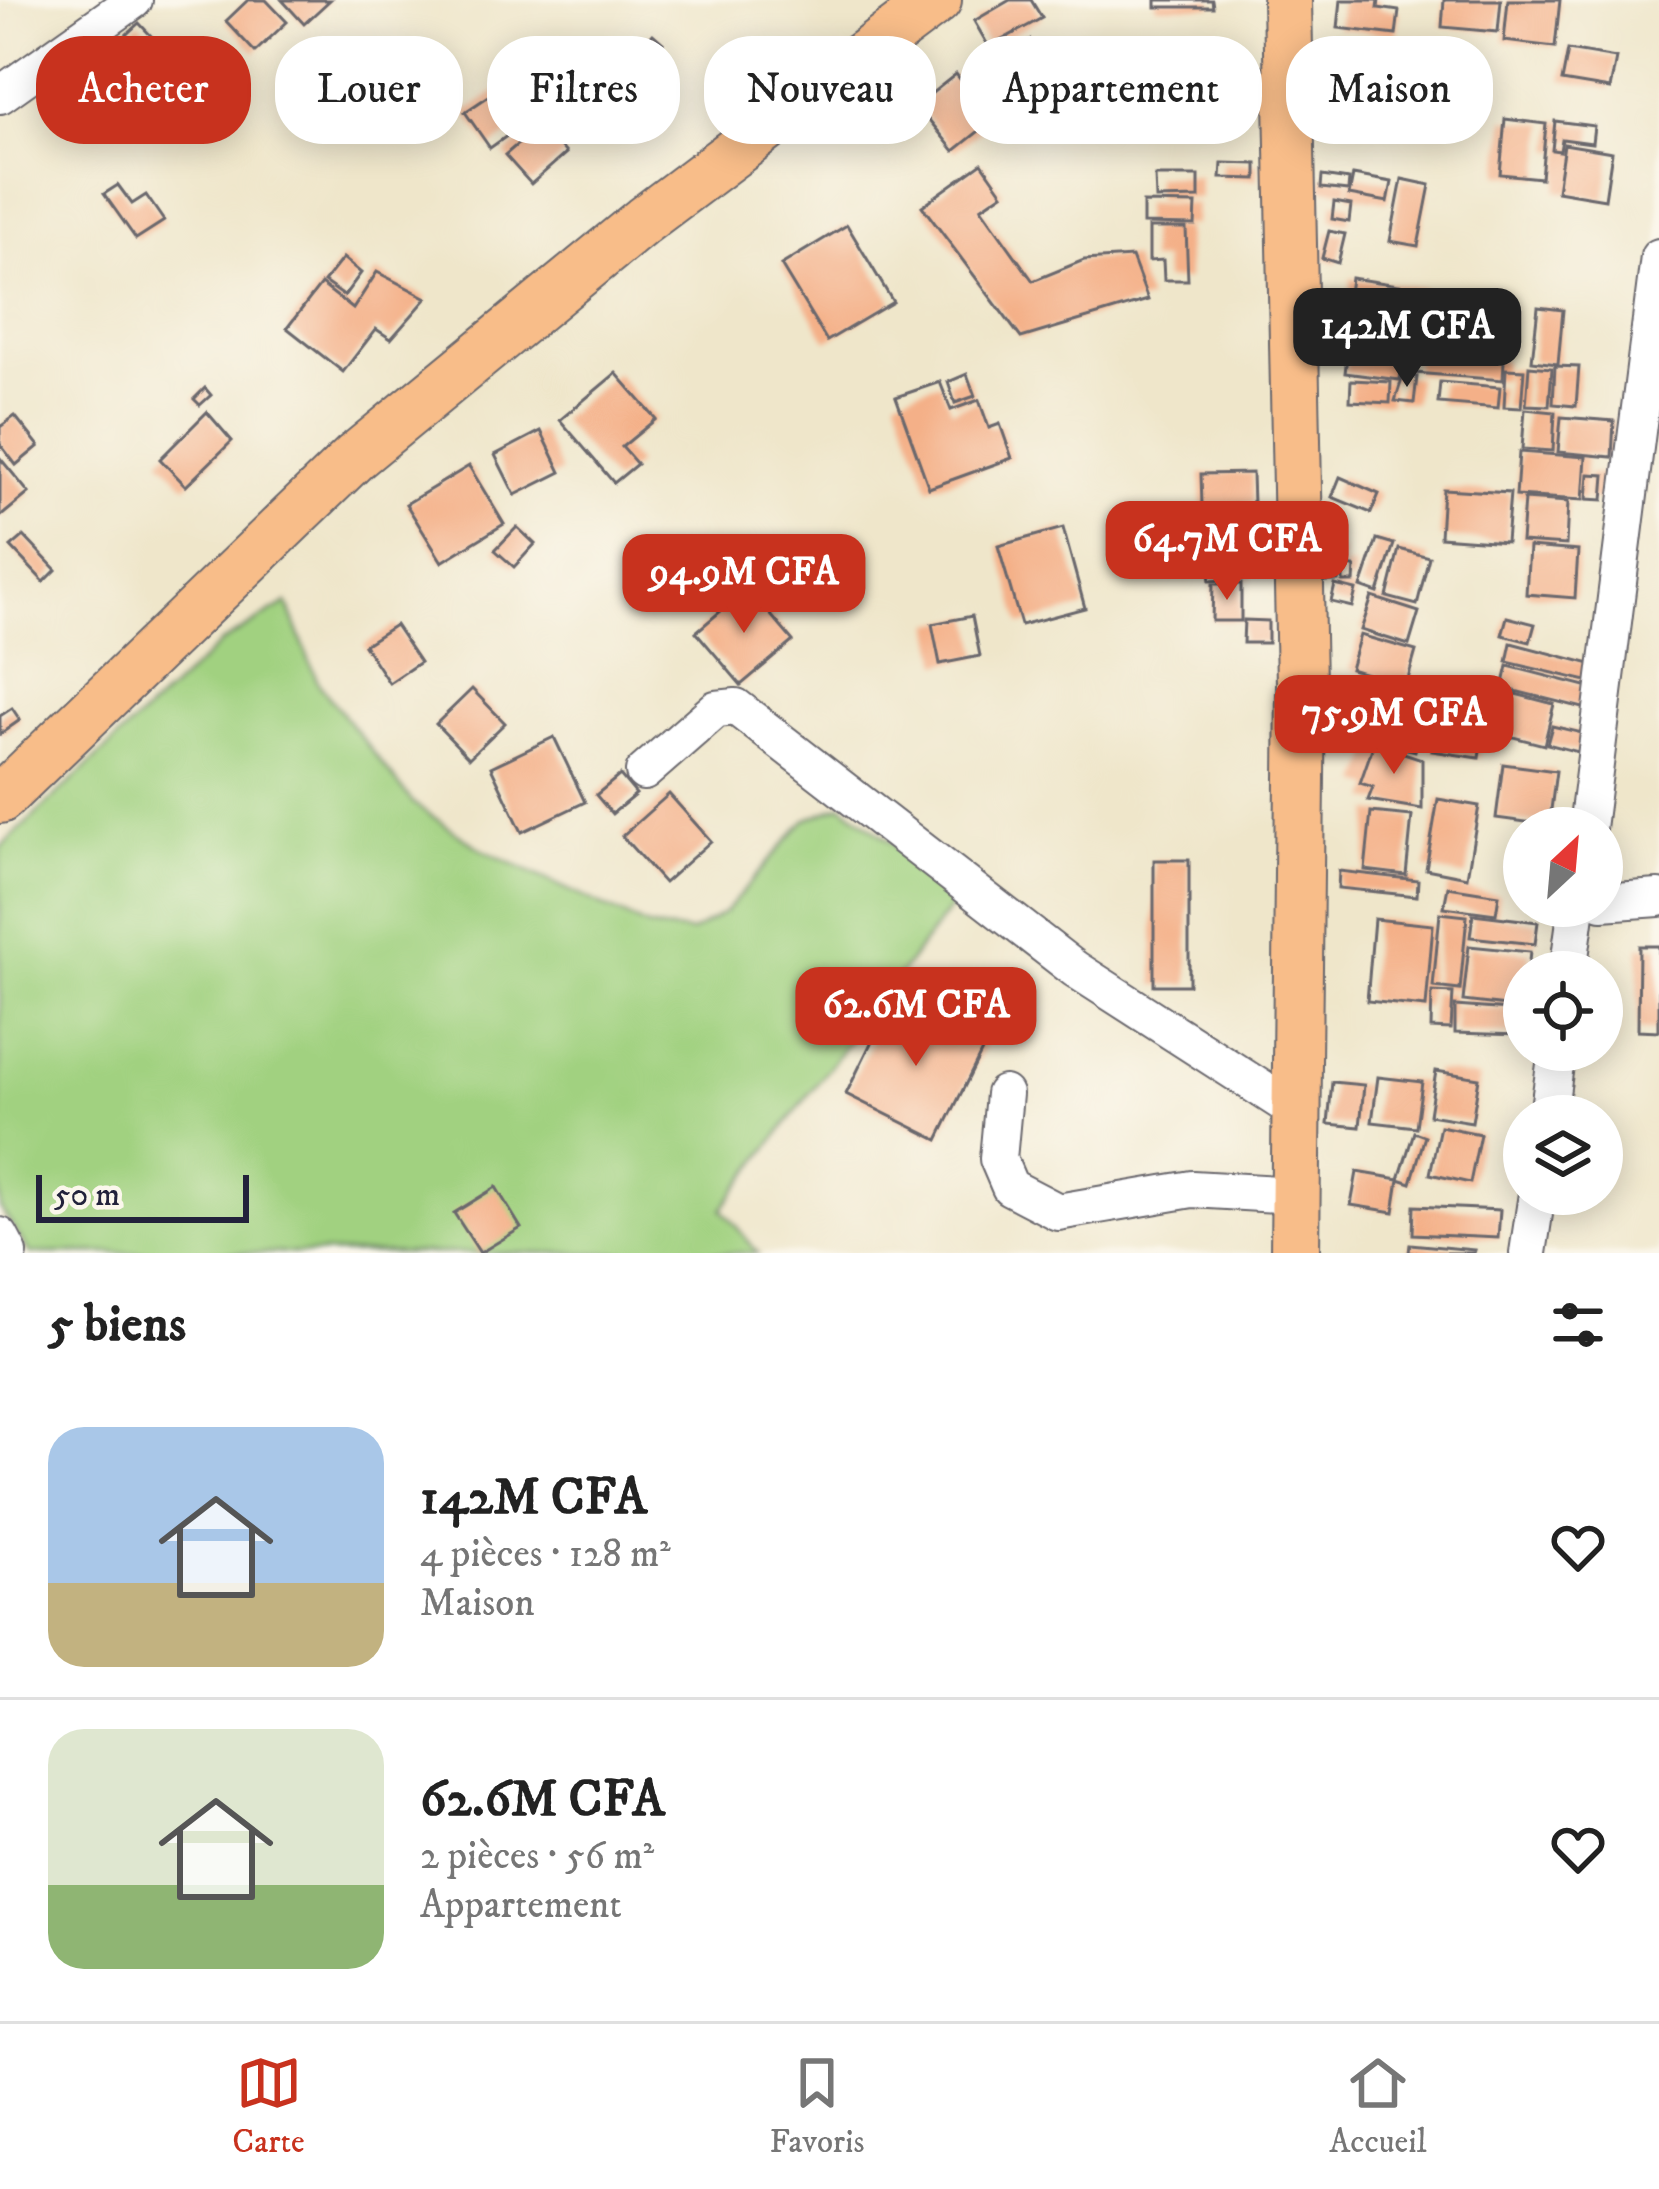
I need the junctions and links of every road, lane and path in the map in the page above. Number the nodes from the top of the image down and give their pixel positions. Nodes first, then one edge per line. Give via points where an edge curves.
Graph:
1 (134, 0) edge
2 (937, 0) edge
3 (1287, 0) edge
4 (0, 95) edge
5 (1659, 257) edge
6 (1643, 510) edge
7 (644, 772) dead end
8 (0, 799) edge
9 (1591, 807) edge
10 (1659, 898) edge
11 (1623, 901) edge
12 (1004, 1094) dead end
13 (1300, 1113) junction
14 (1296, 1195) junction
15 (1534, 1215) edge
16 (0, 1236) edge
17 (9, 1253) edge
18 (1294, 1253) edge
19 (1528, 1253) edge

1 - 4 street
2 - 8 main road via 644,220 355,457
3 - 13 main road via 1301,684
5 - 6 street
6 - 9 street
7 - 13 street via 716,710 736,707 1075,969
10 - 11 street
12 - 14 street via 998,1159 1010,1187 1058,1212 1192,1189
13 - 14 main road
14 - 18 main road
15 - 19 street
16 - 17 street

